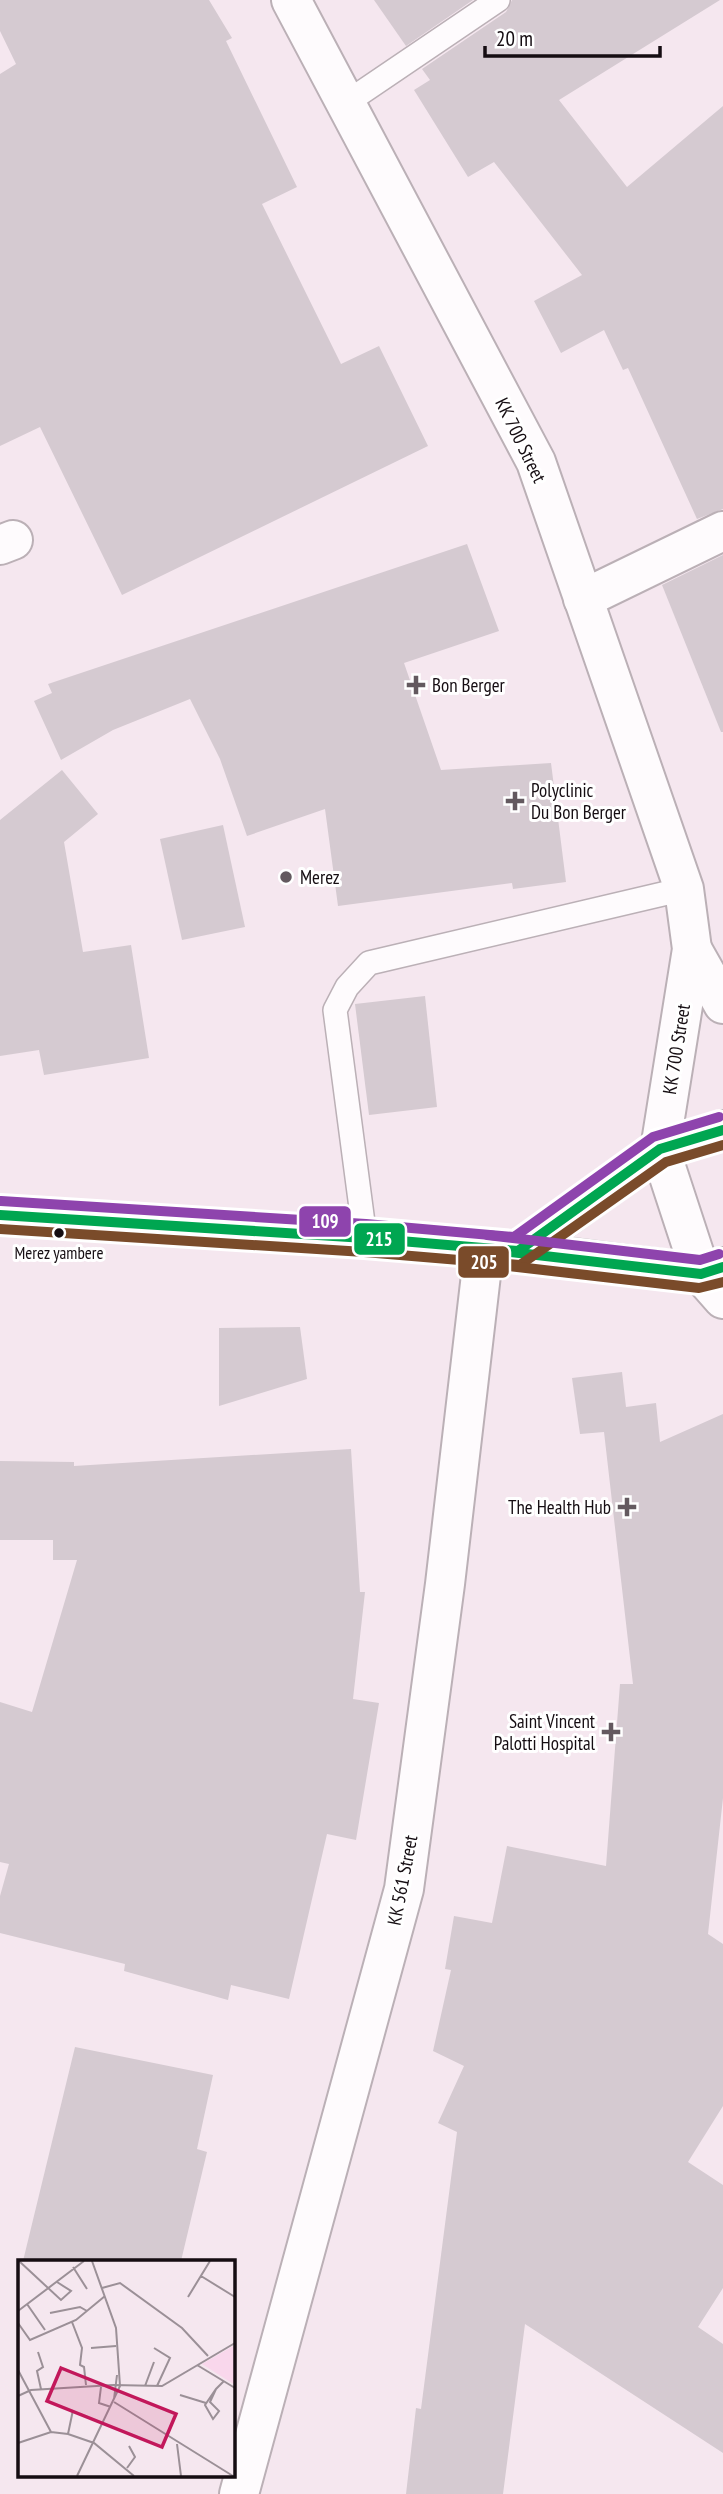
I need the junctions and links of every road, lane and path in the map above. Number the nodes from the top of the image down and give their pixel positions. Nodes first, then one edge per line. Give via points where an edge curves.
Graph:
1 (291, 0) edge
2 (498, 0) edge
3 (346, 103) junction
4 (723, 531) edge
5 (583, 599) junction
6 (684, 889) junction
7 (692, 949) junction
8 (723, 1004) edge
9 (723, 1130) edge
10 (660, 1149) junction
11 (0, 1215) edge
12 (365, 1238) junction
13 (501, 1250) junction
14 (716, 1280) edge
15 (239, 2494) edge

1 - 3 street, KK 700 Street
2 - 3 lane
3 - 5 street, KK 700 Street via 536,462
4 - 5 street
5 - 6 street, KK 700 Street
6 - 7 street, KK 700 Street
6 - 12 lane via 369,963 347,987 335,1010
7 - 8 street, KK 700 Street
7 - 10 street, KK 700 Street
9 - 10 street
10 - 13 street
10 - 14 street
11 - 12 street
12 - 13 street
13 - 14 street
13 - 15 street, KK 561 Street via 445,1584 404,1889

